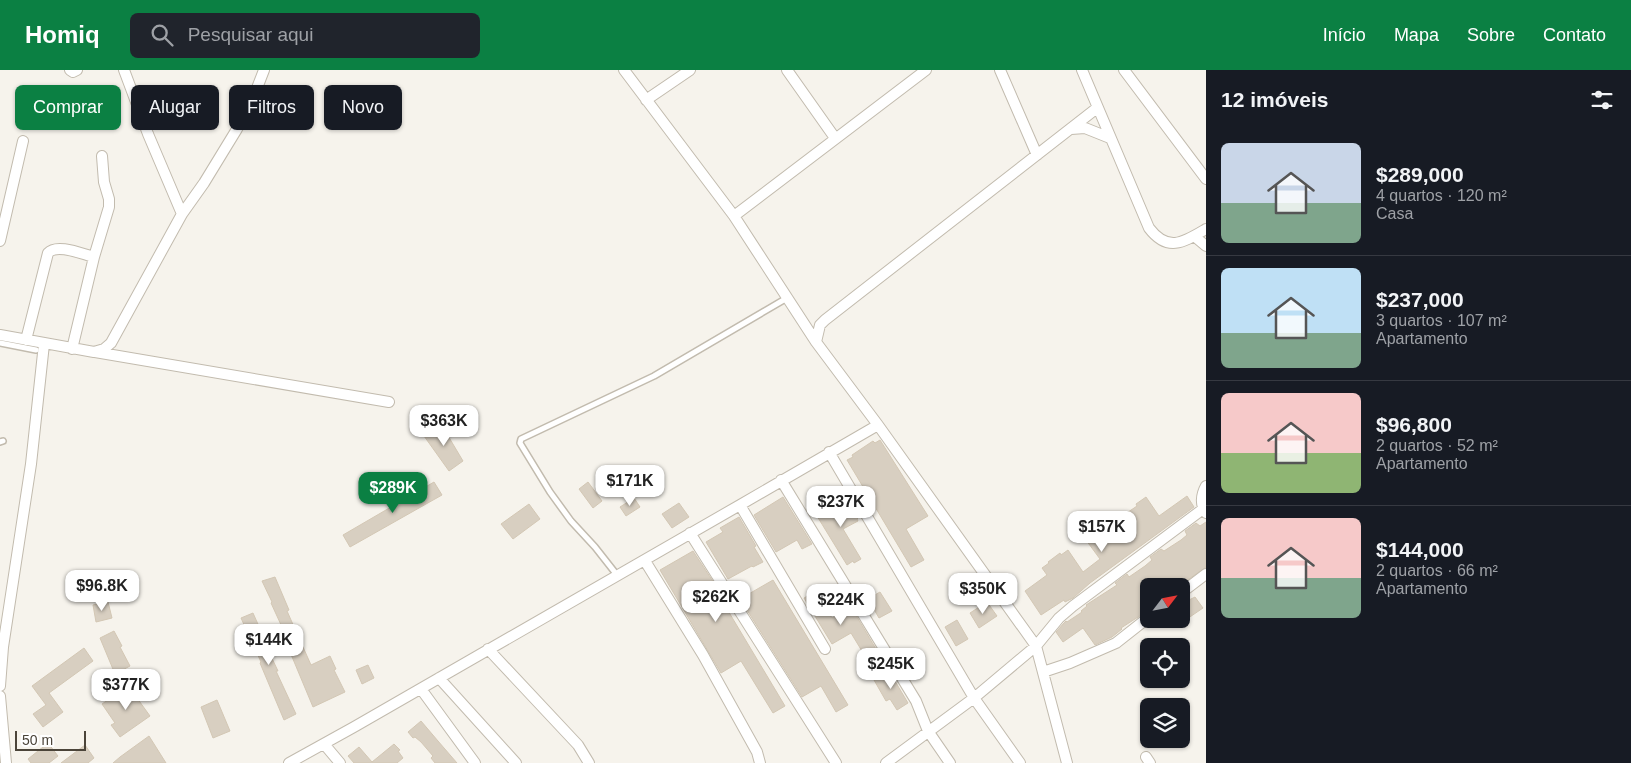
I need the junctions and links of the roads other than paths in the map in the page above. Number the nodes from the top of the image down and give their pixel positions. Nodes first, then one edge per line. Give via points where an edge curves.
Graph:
1 (70, 70) edge
2 (78, 70) edge
3 (124, 70) edge
4 (264, 70) edge
5 (624, 70) edge
6 (690, 70) edge
7 (787, 70) edge
8 (926, 70) edge
9 (1000, 70) edge
10 (1082, 70) edge
11 (1124, 70) edge
12 (646, 100) junction
13 (1097, 108) junction
14 (1070, 129) junction
15 (835, 138) junction
16 (1110, 138) junction
17 (23, 141) dead end
18 (1036, 155) junction
19 (102, 156) dead end
20 (1206, 179) edge
21 (182, 214) junction
22 (734, 216) junction
23 (1206, 229) edge
24 (1194, 236) junction
25 (0, 241) edge
26 (1206, 246) edge
27 (94, 257) junction
28 (787, 298) junction
29 (0, 335) edge
30 (26, 340) junction
31 (816, 342) junction
32 (0, 343) edge
33 (40, 347) junction
34 (72, 349) junction
35 (94, 352) junction
36 (389, 402) dead end
37 (878, 425) junction
38 (829, 452) junction
39 (781, 480) junction
40 (1206, 486) edge
41 (740, 505) junction
42 (1204, 511) edge
43 (690, 533) junction
44 (645, 561) junction
45 (1206, 574) edge
46 (617, 575) junction
47 (1190, 586) edge
48 (1140, 624) edge
49 (1036, 646) junction
50 (488, 649) junction
51 (825, 649) dead end
52 (1043, 672) junction
53 (438, 678) junction
54 (0, 686) edge
55 (421, 689) junction
56 (0, 696) edge
57 (974, 698) junction
58 (928, 731) junction
59 (324, 744) junction
60 (6, 763) edge
61 (289, 763) edge
62 (340, 763) edge
63 (475, 763) edge
64 (516, 763) edge
65 (589, 763) edge
66 (760, 763) edge
67 (836, 763) edge
68 (886, 763) edge
69 (950, 763) edge
70 (1020, 763) edge
71 (1067, 763) edge

1 - 2 street
3 - 21 street
4 - 21 street via 237,129
5 - 12 street
6 - 12 street
7 - 15 street
8 - 15 street
9 - 18 street
10 - 13 street
11 - 20 street
12 - 22 street
13 - 14 street
13 - 16 street
14 - 16 street via 1085,128
14 - 18 street
15 - 22 street
16 - 24 street via 1155,236 1173,244
17 - 25 street
18 - 31 street via 825,320 820,325
19 - 27 street via 109,207
21 - 35 street via 111,343
22 - 28 street
23 - 24 street
24 - 26 street
27 - 30 street via 58,248 48,253
27 - 34 street
28 - 31 street
28 - 46 lane via 654,376 521,439 520,443 550,492
29 - 30 street
30 - 33 street
31 - 37 street
32 - 33 lane
33 - 34 street
33 - 54 street via 31,464
34 - 35 street
35 - 36 street
37 - 38 street
37 - 49 street
38 - 39 street
38 - 57 street
39 - 41 street
39 - 58 street via 916,701
40 - 42 street via 1201,497
41 - 43 street
41 - 51 street
42 - 49 street via 1073,606
43 - 44 street
43 - 67 street
44 - 46 street
44 - 66 street via 703,655
45 - 47 street
46 - 50 street
48 - 52 street via 1116,643
49 - 52 street
49 - 57 street
50 - 53 street
50 - 65 street via 578,745
52 - 71 street
53 - 55 street
53 - 64 street
55 - 59 street
55 - 63 street
56 - 60 street
57 - 58 street
57 - 70 street
58 - 68 street
58 - 69 street
59 - 61 street
59 - 62 street

